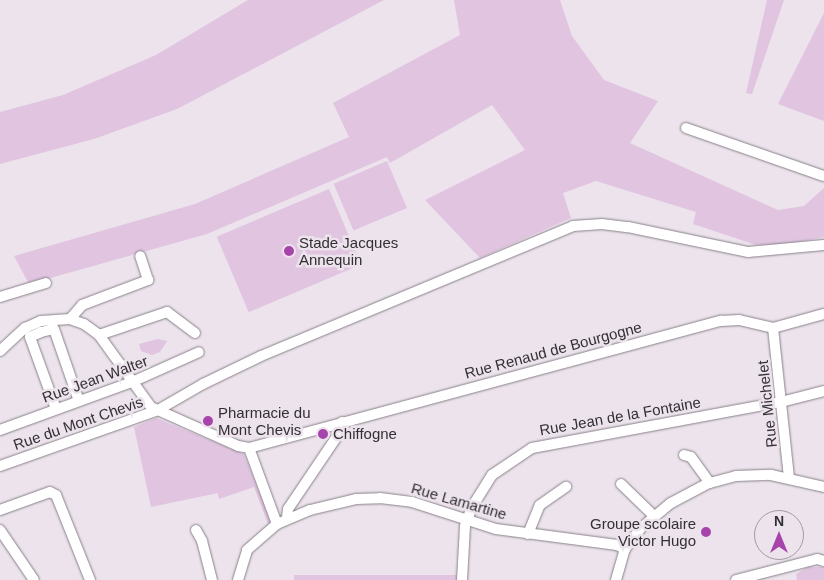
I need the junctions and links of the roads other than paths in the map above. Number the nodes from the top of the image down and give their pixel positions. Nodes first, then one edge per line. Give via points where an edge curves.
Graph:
1 (686, 128) dead end
2 (824, 176) edge
3 (824, 245) edge
4 (140, 256) dead end
5 (46, 283) dead end
6 (0, 297) edge
7 (824, 314) edge
8 (70, 319) junction
9 (773, 328) junction
10 (196, 333) dead end
11 (99, 335) junction
12 (0, 351) edge
13 (199, 352) dead end
14 (132, 382) junction
15 (824, 391) edge
16 (79, 400) junction
17 (781, 402) junction
18 (56, 409) junction
19 (158, 410) junction
20 (342, 422) junction
21 (0, 430) edge
22 (249, 448) junction
23 (684, 455) dead end
24 (0, 466) edge
25 (789, 478) junction
26 (710, 483) junction
27 (621, 484) dead end
28 (566, 487) dead end
29 (824, 487) edge
30 (0, 510) edge
31 (654, 516) junction
32 (286, 518) junction
33 (467, 518) junction
34 (277, 524) junction
35 (0, 530) edge
36 (196, 530) dead end
37 (528, 534) junction
38 (625, 549) junction
39 (822, 558) edge
40 (34, 580) edge
41 (90, 580) edge
42 (212, 580) edge
43 (238, 580) edge
44 (462, 580) edge
45 (616, 580) edge
46 (736, 580) edge

1 - 2 street
3 - 19 street via 748,252 628,227 602,224 572,226 261,356
4 - 8 street via 148,280 82,305
5 - 6 street
7 - 9 street
8 - 11 street
8 - 12 street via 51,319 25,328
9 - 17 street, Rue Michelet
9 - 20 street, Rue Renaud de Bourgogne via 739,320 720,321
10 - 11 street via 166,312
11 - 14 street
13 - 14 street, Rue Jean Walter
14 - 16 street, Rue Jean Walter
14 - 19 street via 150,407
15 - 17 street, Rue Jean de la Fontaine
16 - 18 street, Rue Jean Walter
16 - 18 street via 54,330 41,332 30,337
17 - 25 street, Rue Michelet
17 - 33 street, Rue Jean de la Fontaine via 532,448 492,475
18 - 21 street, Rue Jean Walter
19 - 22 street, Rue du Mont Chevis
19 - 24 street, Rue du Mont Chevis
20 - 22 street, Rue Renaud de Bourgogne
20 - 32 street via 342,429 288,509
22 - 34 street
23 - 26 street via 691,457
25 - 26 street via 752,475
25 - 29 street
26 - 31 street via 687,493
27 - 31 street
28 - 37 street via 540,505
30 - 41 street via 50,492 56,495
31 - 38 street
32 - 33 street, Rue Lamartine via 336,503 380,498 412,502
32 - 34 street, Rue Lamartine
33 - 37 street, Rue Lamartine via 496,529
33 - 44 street
34 - 43 street, Rue Lamartine via 246,550
35 - 40 street
36 - 42 street via 202,540
37 - 38 street, Rue Lamartine via 616,545
38 - 45 street
39 - 46 street

